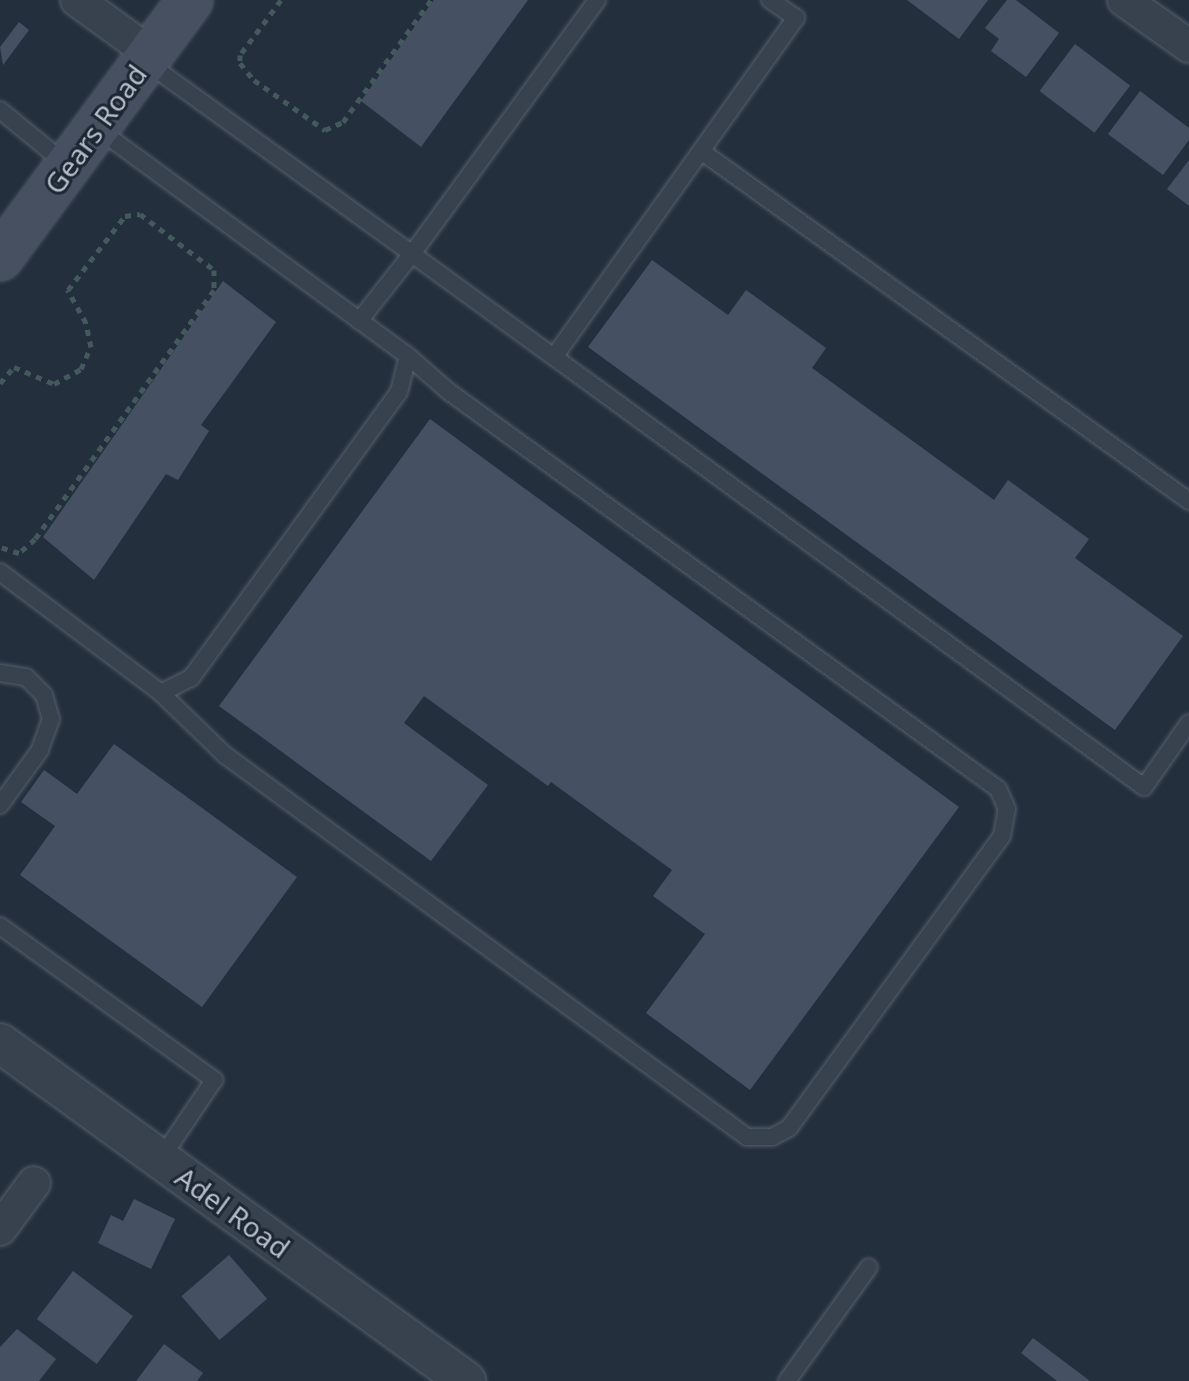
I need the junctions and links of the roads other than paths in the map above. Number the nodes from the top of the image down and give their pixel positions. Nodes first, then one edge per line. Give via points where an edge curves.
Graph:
1 (77, 0) edge
2 (190, 0) edge
3 (597, 0) edge
4 (770, 0) edge
5 (1124, 0) edge
6 (1189, 46) edge
7 (147, 57) junction
8 (0, 110) edge
9 (96, 128) junction
10 (701, 151) junction
11 (68, 165) junction
12 (412, 254) junction
13 (0, 258) edge
14 (359, 321) junction
15 (408, 356) junction
16 (554, 357) junction
17 (1189, 501) edge
18 (0, 572) edge
19 (0, 673) edge
20 (161, 693) junction
21 (1189, 723) edge
22 (0, 805) edge
23 (0, 926) edge
24 (0, 1043) edge
25 (160, 1160) junction
26 (34, 1183) dead end
27 (0, 1229) edge
28 (869, 1267) dead end
29 (466, 1381) edge
30 (787, 1381) edge

1 - 7 street
2 - 7 main road, Gears Road
3 - 12 lane
4 - 10 lane via 796,18
5 - 6 street
7 - 9 main road, Gears Road
7 - 12 lane
8 - 11 lane
9 - 11 main road, Gears Road
9 - 14 lane
10 - 16 lane
10 - 17 lane
11 - 13 main road, Gears Road
12 - 14 lane
12 - 16 lane
14 - 15 lane
15 - 20 lane via 399,392 191,678
15 - 20 lane via 448,391 998,789 1007,809 1002,836 799,1116 772,1137 747,1137 225,755
16 - 21 lane via 1144,787
18 - 20 lane
19 - 22 lane via 26,677 44,695 51,719 40,750
23 - 25 lane via 214,1080
24 - 25 street, Adel Road
25 - 29 street, Adel Road
26 - 27 street
28 - 30 lane

